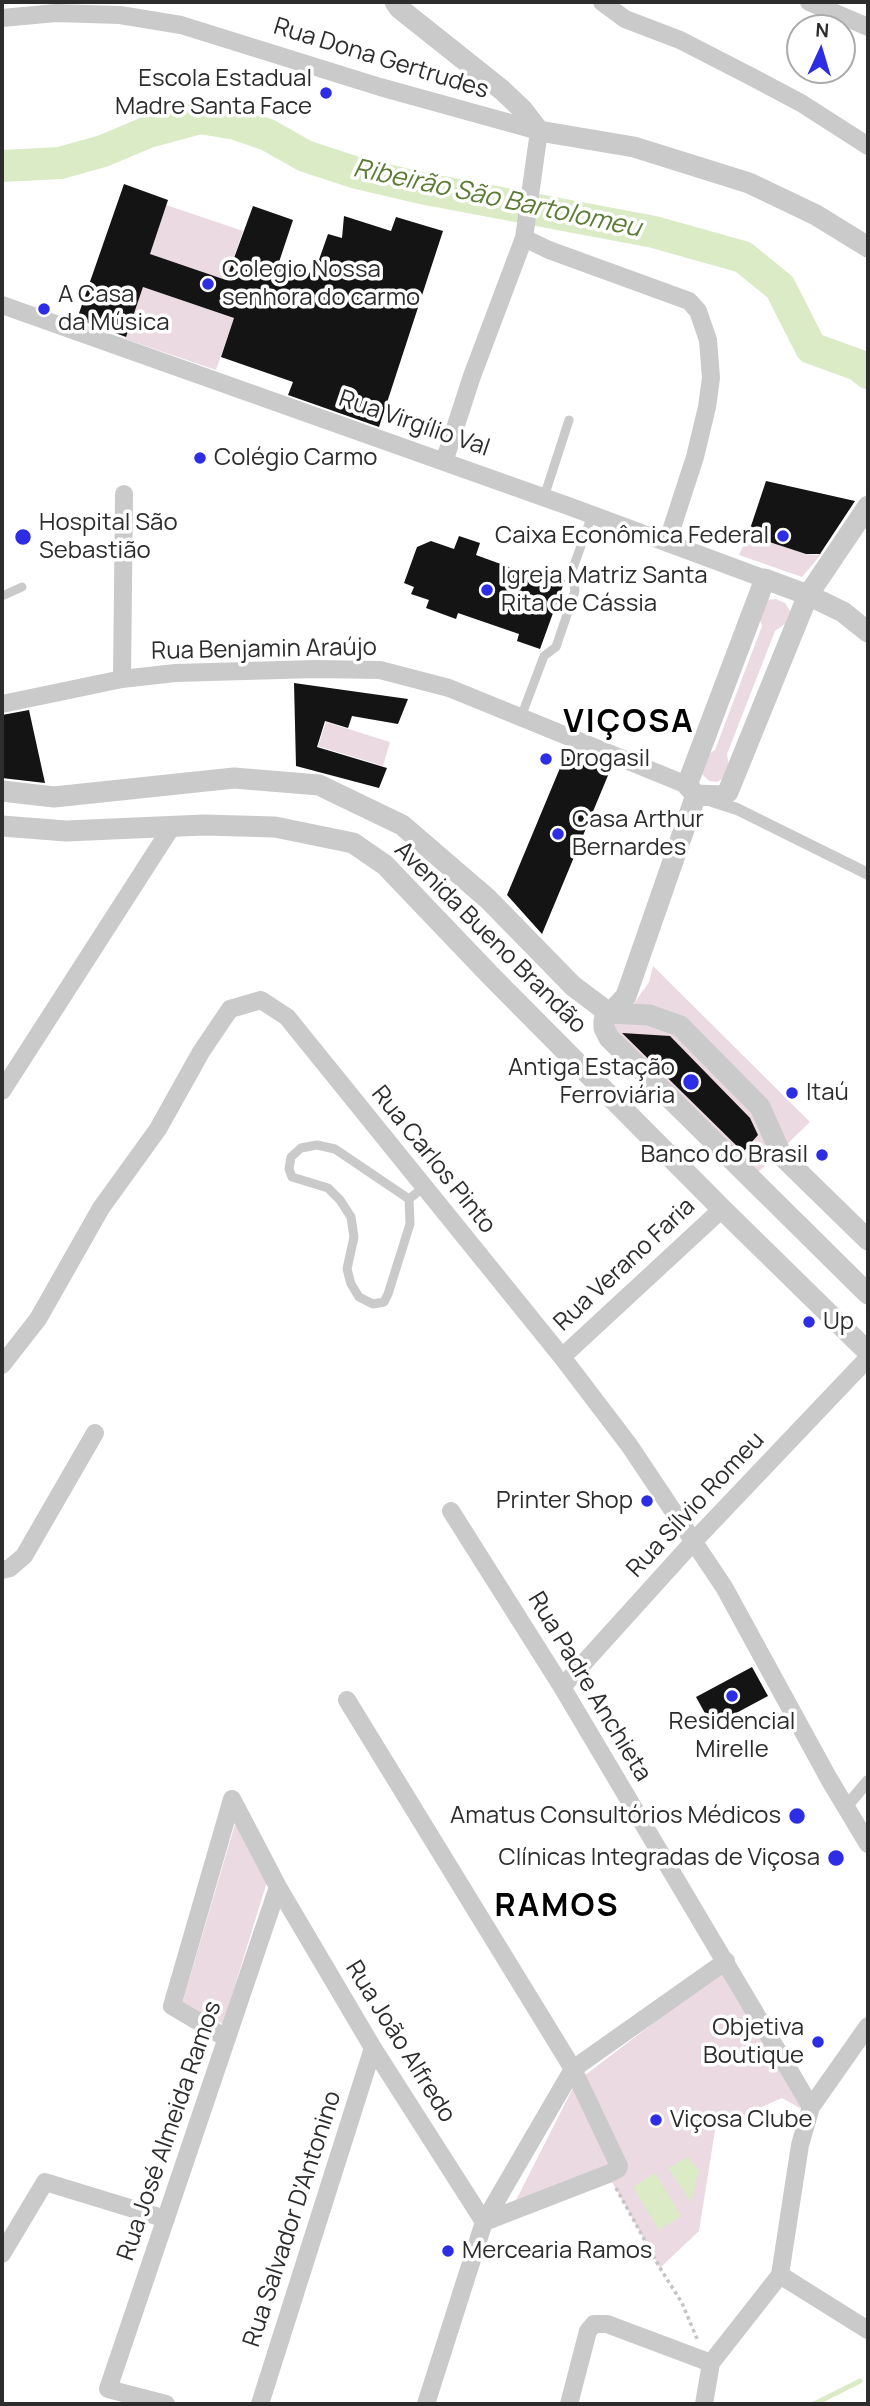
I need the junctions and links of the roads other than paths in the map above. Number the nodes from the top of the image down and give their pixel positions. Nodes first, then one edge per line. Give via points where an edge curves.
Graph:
1 (395, 2) edge
2 (602, 2) edge
3 (809, 2) edge
4 (2, 19) edge
5 (868, 27) edge
6 (538, 131) junction
7 (868, 146) edge
8 (524, 238) junction
9 (868, 247) edge
10 (2, 305) edge
11 (569, 420) dead end
12 (443, 463) junction
13 (124, 494) dead end
14 (544, 497) junction
15 (868, 506) edge
16 (592, 515) junction
17 (667, 543) junction
18 (765, 579) junction
19 (22, 587) dead end
20 (808, 595) junction
21 (2, 596) edge
22 (868, 632) edge
23 (122, 679) junction
24 (2, 704) edge
25 (522, 717) junction
26 (691, 790) junction
27 (2, 791) edge
28 (2, 826) edge
29 (171, 828) junction
30 (868, 874) edge
31 (609, 1013) junction
32 (2, 1091) edge
33 (424, 1187) junction
34 (409, 1199) junction
35 (722, 1209) junction
36 (868, 1237) edge
37 (868, 1294) edge
38 (868, 1352) edge
39 (562, 1357) junction
40 (868, 1358) edge
41 (2, 1365) edge
42 (95, 1433) dead end
43 (451, 1511) dead end
44 (694, 1541) junction
45 (6, 1569) edge
46 (562, 1687) junction
47 (347, 1700) dead end
48 (868, 1781) edge
49 (846, 1807) junction
50 (868, 1816) edge
51 (868, 1844) edge
52 (278, 1887) junction
53 (726, 1961) junction
54 (868, 2026) edge
55 (226, 2038) junction
56 (373, 2048) junction
57 (573, 2069) junction
58 (811, 2107) junction
59 (166, 2219) junction
60 (484, 2221) junction
61 (2, 2254) edge
62 (780, 2275) junction
63 (868, 2330) edge
64 (709, 2362) junction
65 (166, 2404) edge
66 (260, 2404) edge
67 (426, 2404) edge
68 (569, 2404) edge
69 (704, 2404) edge

1 - 6 street via 502,90
2 - 7 street via 625,19 680,40 801,103
3 - 5 street
4 - 6 street, Rua Dona Gertrudes via 56,13 120,15 180,25
6 - 8 street
6 - 9 street via 634,147 748,183 816,215
8 - 12 street
8 - 17 street via 689,301 704,322 710,378 707,407
10 - 12 street, Rua Virgílio Val
11 - 14 lane
12 - 14 street, Rua Virgílio Val
13 - 23 street
14 - 16 street, Rua Virgílio Val
15 - 20 street
16 - 17 street, Rua Virgílio Val
16 - 25 lane via 572,571 575,591
17 - 18 street, Rua Virgílio Val
18 - 20 street, Rua Virgílio Val
18 - 26 street
19 - 21 lane
20 - 22 street, Rua Virgílio Val via 843,612
20 - 26 street via 728,792 722,796
23 - 24 street, Rua Benjamin Araújo
23 - 25 street, Rua Benjamin Araújo via 188,673 380,670 449,688
25 - 26 street, Rua Benjamin Araújo
26 - 30 street
26 - 31 street via 626,996
27 - 31 street via 54,797 234,778 319,785 402,825 488,900 573,986
28 - 29 street, Avenida Bueno Brandão via 66,831
29 - 32 street
29 - 35 street, Avenida Bueno Brandão via 275,827 353,843 385,865
31 - 36 street via 649,1015 680,1026 760,1107 782,1156
31 - 37 street via 604,1020 609,1038
33 - 34 lane
33 - 39 street, Rua Carlos Pinto
33 - 41 street, Rua Carlos Pinto via 287,1017 261,1000 230,1009 158,1129 101,1208 38,1319
34 - 34 lane via 335,1149 317,1145 301,1148 291,1157 292,1177 328,1188 351,1217 354,1237 347,1269 359,1297 373,1304 384,1302 388,1294 410,1224
35 - 38 street, Avenida Bueno Brandão
35 - 39 street, Rua Verano Faria
39 - 44 street, Rua Carlos Pinto
40 - 44 street, Rua Sílvio Romeu
42 - 45 street via 35,1540 24,1556
43 - 46 street, Rua Padre Anchieta
44 - 46 street, Rua Sílvio Romeu
44 - 49 street, Rua Carlos Pinto
46 - 53 street, Rua Padre Anchieta
47 - 57 street
48 - 49 street
49 - 50 street
49 - 51 street, Rua Carlos Pinto
52 - 55 street, Rua José Almeida Ramos
52 - 55 street, Rua João Alfredo via 232,1799 172,2006
52 - 56 street, Rua João Alfredo
53 - 57 street
53 - 58 street, Rua Padre Anchieta
54 - 58 street
55 - 59 street, Rua José Almeida Ramos
56 - 60 street, Rua João Alfredo
56 - 66 street, Rua Salvador D'Antonino
57 - 60 street
57 - 60 street via 618,2169
58 - 62 street via 800,2145
59 - 61 street via 45,2182
59 - 65 street, Rua José Almeida Ramos via 108,2389
60 - 67 street
62 - 63 street
62 - 64 street
64 - 68 street via 607,2324 594,2324 588,2331
64 - 69 street

